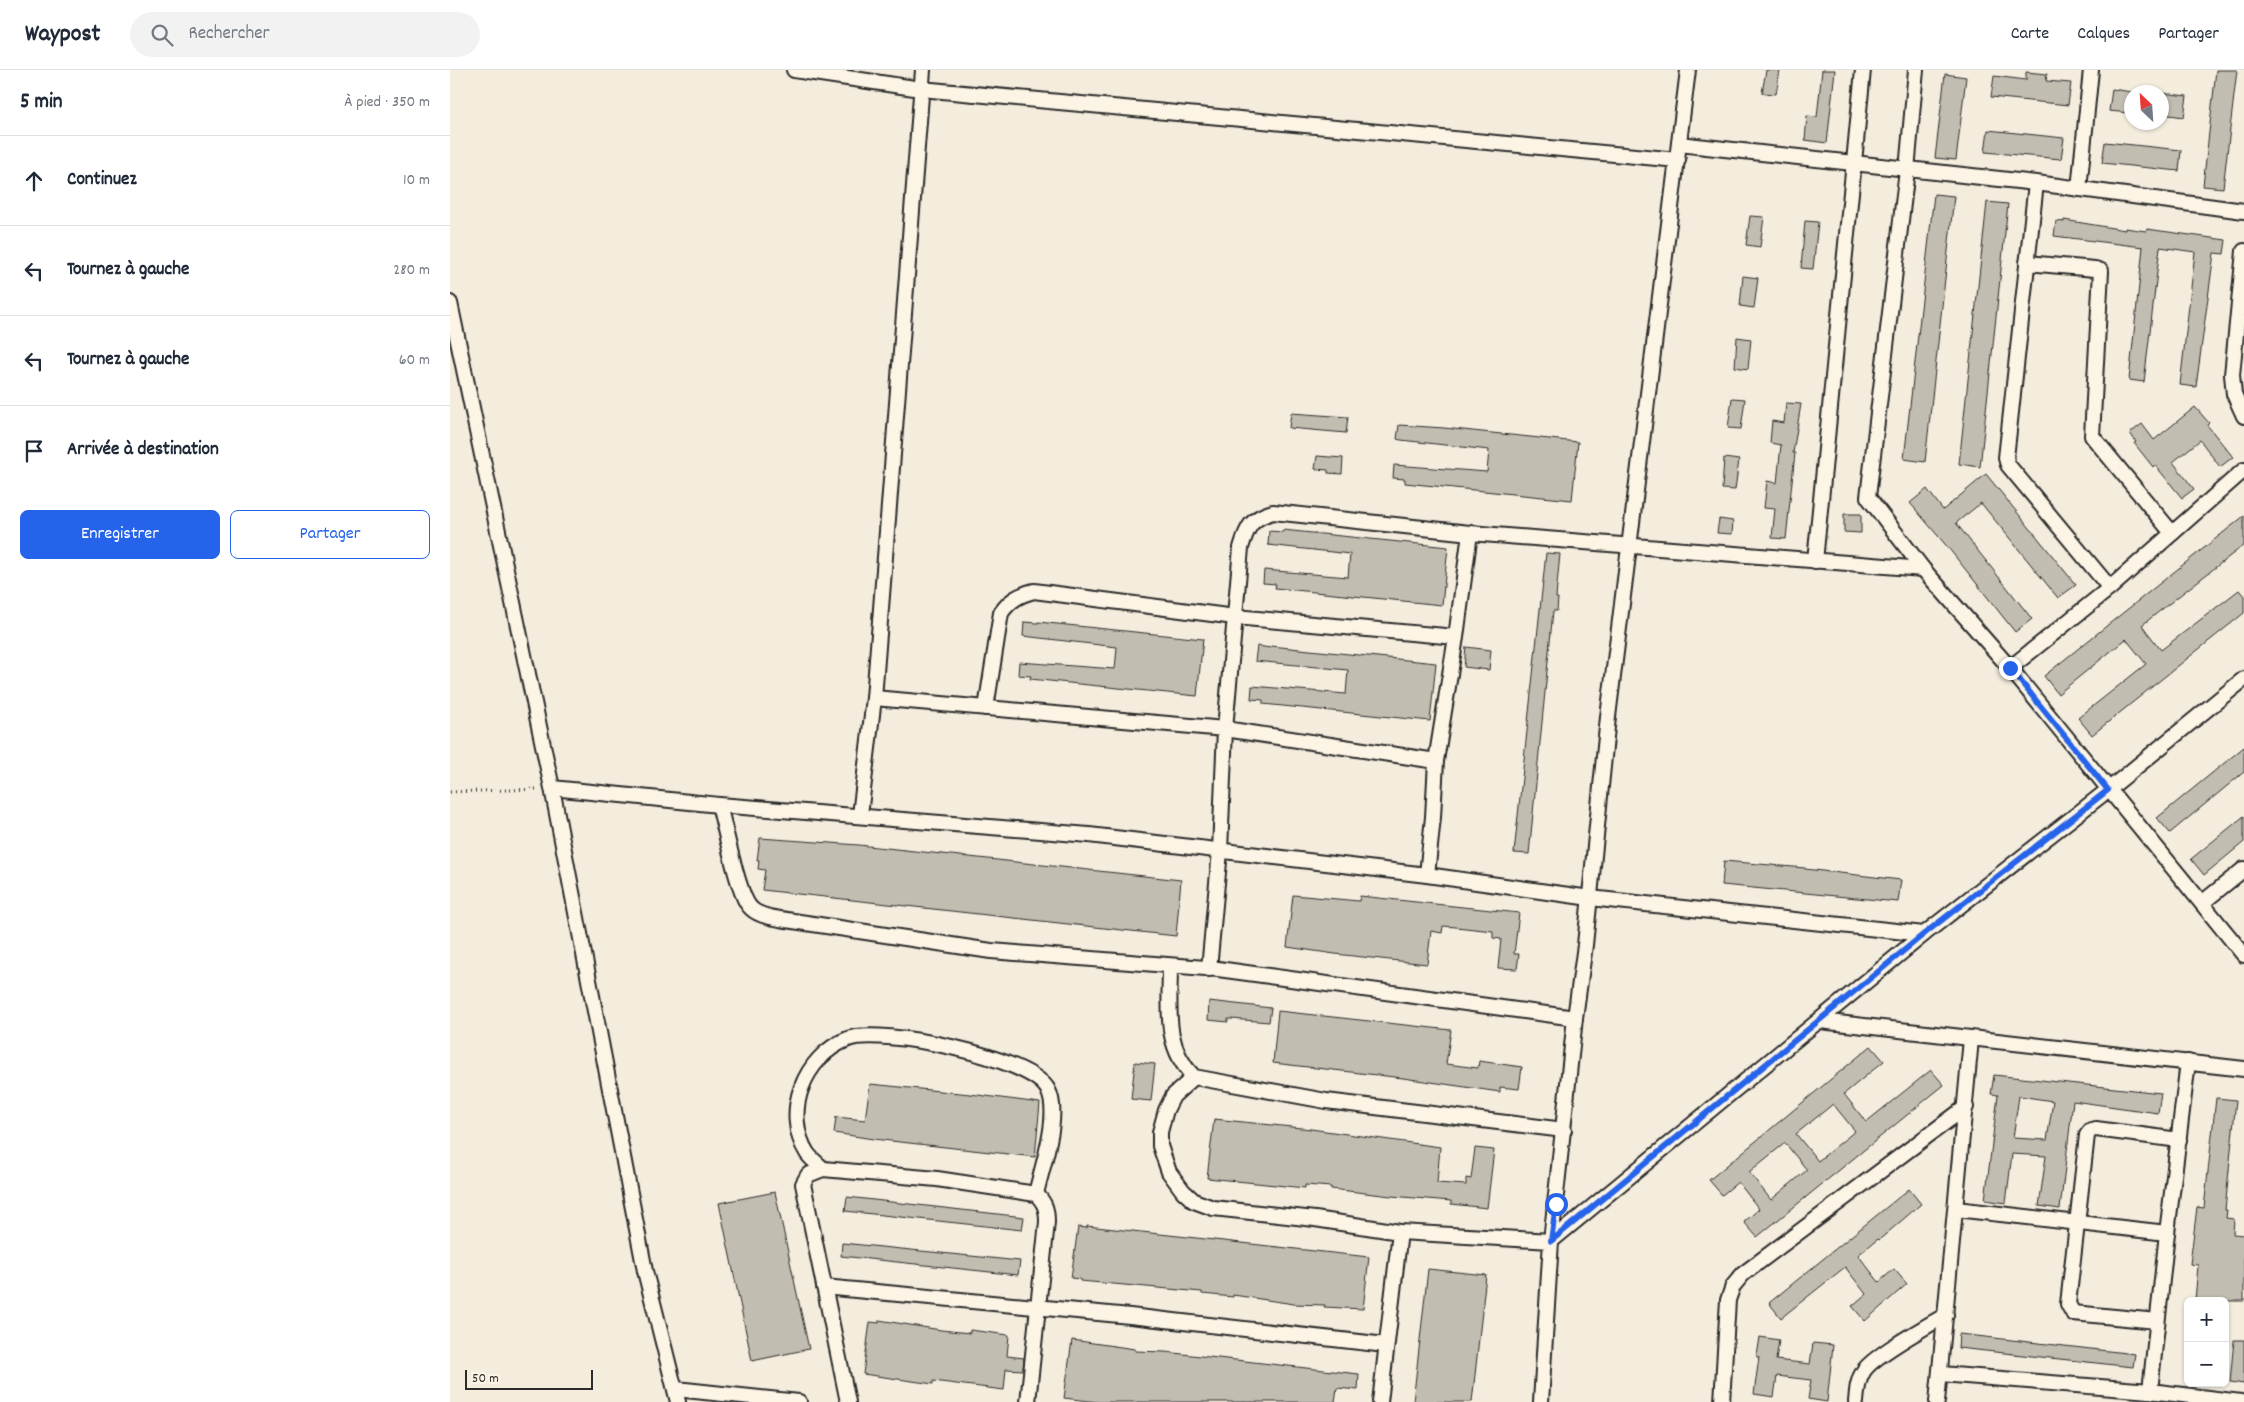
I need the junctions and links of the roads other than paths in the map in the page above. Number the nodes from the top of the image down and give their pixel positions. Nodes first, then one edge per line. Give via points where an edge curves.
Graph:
1 (794, 70) edge
2 (923, 70) edge
3 (1688, 70) edge
4 (1863, 70) edge
5 (1916, 70) edge
6 (2091, 70) edge
7 (920, 89) junction
8 (1679, 144) junction
9 (1678, 160) junction
10 (1854, 162) junction
11 (1907, 170) junction
12 (2036, 183) junction
13 (2078, 188) junction
14 (2244, 211) edge
15 (2244, 251) edge
16 (2027, 263) junction
17 (450, 303) edge
18 (2244, 416) edge
19 (2244, 470) edge
20 (1470, 533) junction
21 (2172, 533) junction
22 (1630, 545) junction
23 (1815, 561) junction
24 (1923, 569) junction
25 (2110, 588) junction
26 (1235, 617) junction
27 (1456, 637) junction
28 (2010, 668) junction
29 (2244, 679) edge
30 (874, 698) junction
31 (986, 708) junction
32 (1225, 729) junction
33 (1436, 761) junction
34 (552, 788) junction
35 (2108, 790) junction
36 (719, 805) junction
37 (860, 814) junction
38 (1220, 851) junction
39 (2244, 869) edge
40 (1427, 875) junction
41 (1590, 898) junction
42 (2202, 903) junction
43 (1924, 934) junction
44 (2244, 955) edge
45 (1170, 966) junction
46 (1210, 969) junction
47 (1575, 1018) junction
48 (1820, 1021) junction
49 (1971, 1039) junction
50 (2188, 1062) junction
51 (2244, 1069) edge
52 (1194, 1077) junction
53 (1966, 1107) junction
54 (1564, 1130) junction
55 (2179, 1140) junction
56 (823, 1169) junction
57 (1036, 1194) junction
58 (1956, 1209) junction
59 (2078, 1223) junction
60 (1400, 1232) junction
61 (2166, 1233) junction
62 (1551, 1241) junction
63 (824, 1287) junction
64 (1036, 1308) junction
65 (1946, 1315) junction
66 (2157, 1321) junction
67 (1386, 1345) junction
68 (1941, 1374) junction
69 (2150, 1391) junction
70 (677, 1396) edge
71 (800, 1402) edge
72 (848, 1402) edge
73 (1028, 1402) edge
74 (1380, 1402) edge
75 (1541, 1402) edge
76 (1722, 1402) edge
77 (1856, 1402) edge
78 (1937, 1402) edge
79 (2241, 1402) edge

1 - 7 street
2 - 7 street
3 - 8 street
4 - 10 street
5 - 11 street
6 - 13 street
7 - 9 street
7 - 30 street
8 - 9 street
8 - 10 street
9 - 22 street
10 - 11 street
10 - 23 street
11 - 12 street
11 - 24 street via 1868,497
12 - 13 street
12 - 16 street
13 - 14 street
15 - 18 street via 2232,375 2234,394
16 - 21 street via 2101,271 2092,436
16 - 25 street via 2006,458 2008,465
17 - 34 street
19 - 21 street
20 - 22 street
20 - 26 street via 1273,512 1260,516 1251,524 1240,548
20 - 27 street
21 - 25 street
22 - 23 street
22 - 41 street
23 - 24 street
24 - 28 street
25 - 28 street
26 - 27 street
26 - 31 street via 1034,591 1022,594 1008,602 1001,613
26 - 32 street
27 - 33 street
28 - 35 street
29 - 35 street
30 - 31 street
30 - 37 street
31 - 32 street
32 - 33 street
32 - 38 street
33 - 40 street
34 - 36 street
34 - 70 street via 645,1272
35 - 42 street
35 - 43 street
36 - 37 street
36 - 45 street via 742,892 749,906 760,914 780,920 991,951
37 - 38 street via 1089,835
38 - 40 street
38 - 46 street
39 - 42 street
40 - 41 street
41 - 43 street
41 - 47 street
42 - 44 street
43 - 48 street
45 - 46 street
45 - 52 street via 1173,1045 1185,1068
46 - 47 street
47 - 54 street
48 - 49 street
48 - 62 street
49 - 50 street
49 - 53 street
50 - 51 street
50 - 55 street
52 - 54 street via 1326,1101
52 - 60 street via 1173,1096 1160,1132 1160,1146 1169,1172 1194,1202 1213,1208
53 - 58 street
53 - 76 street via 1743,1274 1733,1286 1728,1300
54 - 62 street
55 - 59 street via 2091,1130 2087,1135
55 - 61 street
56 - 57 street via 938,1179
56 - 57 street via 808,1155 802,1143 796,1113 798,1095 821,1057 848,1039 872,1035 968,1051 1000,1061 1044,1084 1053,1104
56 - 63 street via 808,1175 803,1184
57 - 64 street via 1043,1200 1047,1216
58 - 59 street
58 - 65 street
59 - 61 street
59 - 66 street via 2069,1309 2073,1313
60 - 62 street
60 - 67 street
61 - 66 street
62 - 75 street
63 - 64 street
63 - 72 street
64 - 67 street
64 - 73 street
65 - 68 street
65 - 77 street via 1863,1371
66 - 69 street
67 - 74 street
68 - 69 street
68 - 78 street
69 - 79 street
70 - 71 street

